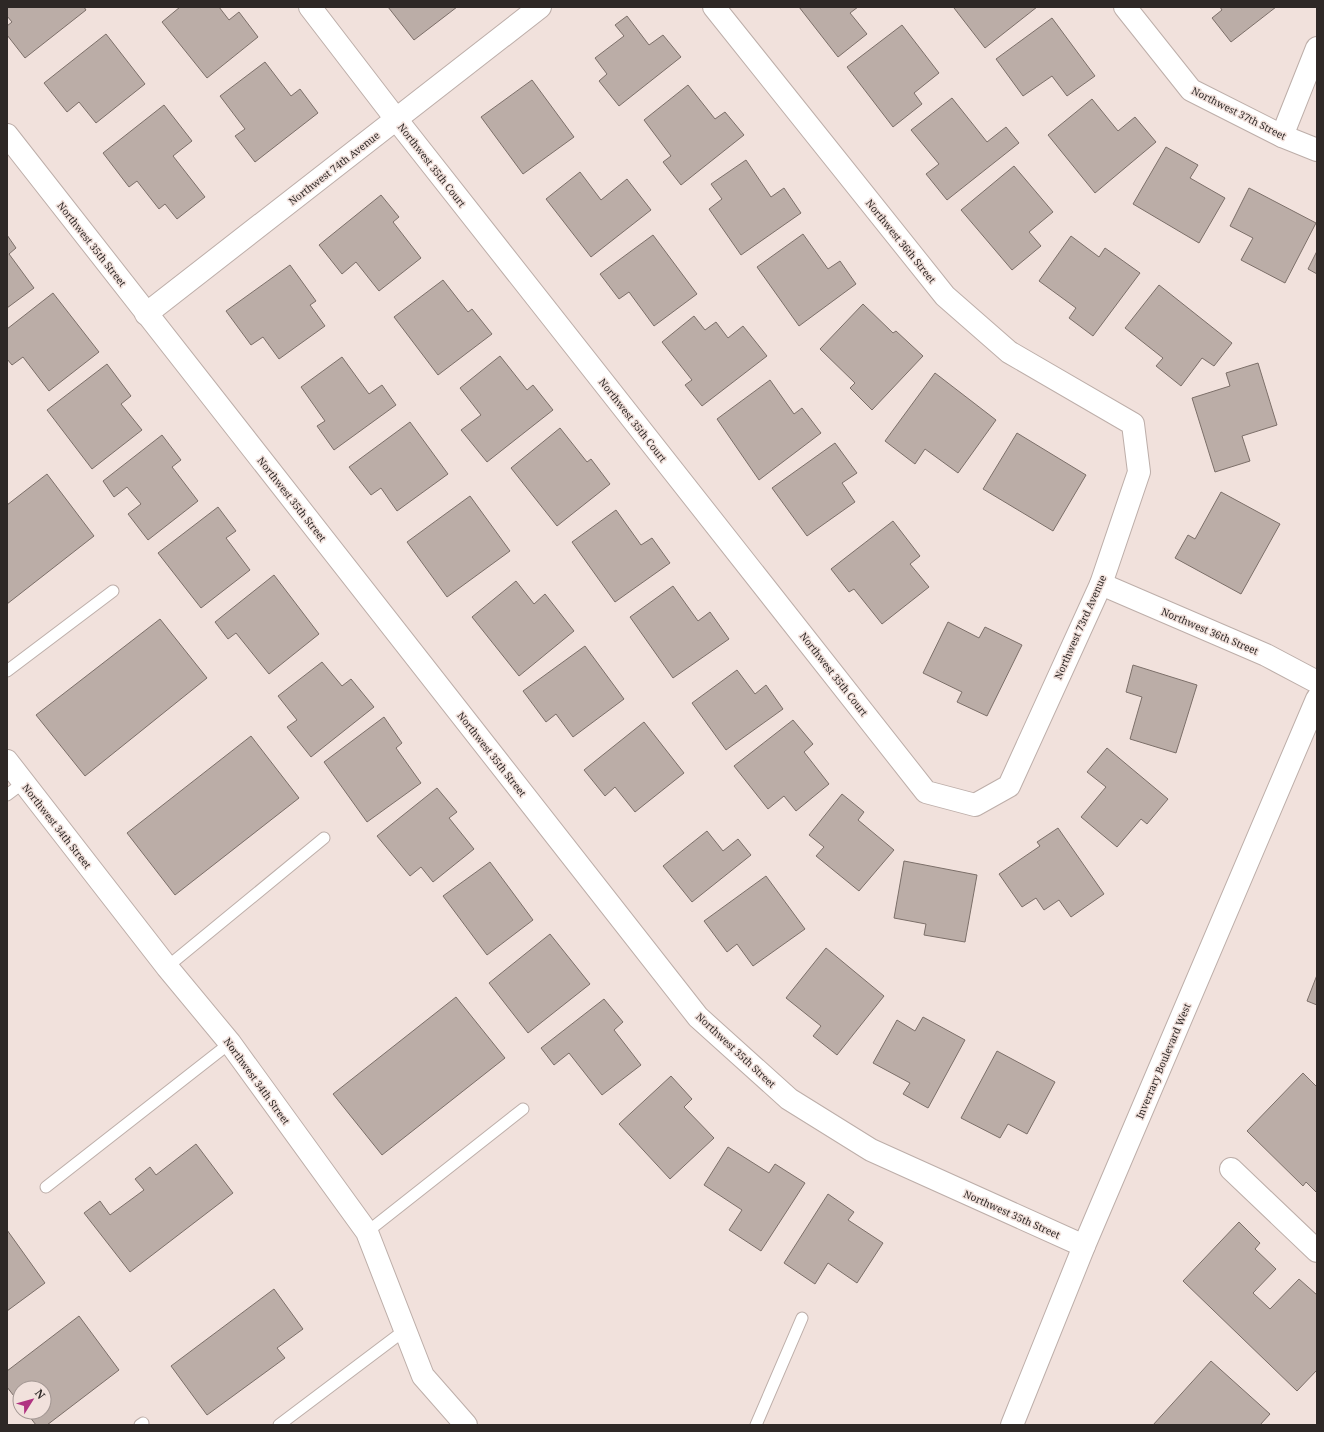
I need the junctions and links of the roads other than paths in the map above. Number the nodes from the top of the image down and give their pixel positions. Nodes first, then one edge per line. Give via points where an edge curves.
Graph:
1 (310, 7) edge
2 (540, 7) edge
3 (714, 7) edge
4 (1125, 7) edge
5 (1317, 48) edge
6 (396, 119) junction
7 (7, 135) edge
8 (1282, 136) junction
9 (1317, 150) edge
10 (146, 314) junction
11 (1133, 424) joint
12 (1101, 584) junction
13 (113, 591) dead end
14 (7, 671) edge
15 (1317, 682) edge
16 (1317, 699) edge
17 (7, 761) edge
18 (15, 789) edge
19 (975, 805) joint
20 (324, 838) dead end
21 (167, 967) junction
22 (230, 1043) junction
23 (523, 1109) dead end
24 (1231, 1169) dead end
25 (46, 1187) dead end
26 (367, 1232) junction
27 (1084, 1246) junction
28 (1317, 1251) edge
29 (802, 1318) dead end
30 (405, 1330) junction
31 (279, 1425) edge
32 (466, 1425) edge
33 (756, 1425) edge
34 (1012, 1425) edge

1 - 6 street, Northwest 35th Court
2 - 6 street, Northwest 74th Avenue
3 - 11 street, Northwest 36th Street via 945,296 1009,352
4 - 8 street, Northwest 37th Street via 1191,90
5 - 8 street
6 - 10 street, Northwest 74th Avenue
6 - 19 street, Northwest 35th Court via 926,792
7 - 10 street, Northwest 35th Street
8 - 9 street, Northwest 37th Street
10 - 27 street, Northwest 35th Street via 698,1017 789,1099 871,1150
11 - 12 street, Northwest 73rd Avenue via 1139,472
12 - 15 street, Northwest 36th Street via 1266,655
12 - 19 street, Northwest 73rd Avenue via 1009,786
13 - 14 lane
16 - 27 street, Inverrary Boulevard West
17 - 18 street, Northwest 34th Street
18 - 21 street, Northwest 34th Street
20 - 21 lane
21 - 22 street, Northwest 34th Street
22 - 25 lane
22 - 26 street, Northwest 34th Street
23 - 26 lane
24 - 28 street
26 - 30 street, Northwest 34th Street
27 - 34 street, Inverrary Boulevard West
29 - 33 lane
30 - 31 lane
30 - 32 street, Northwest 34th Street via 422,1376

